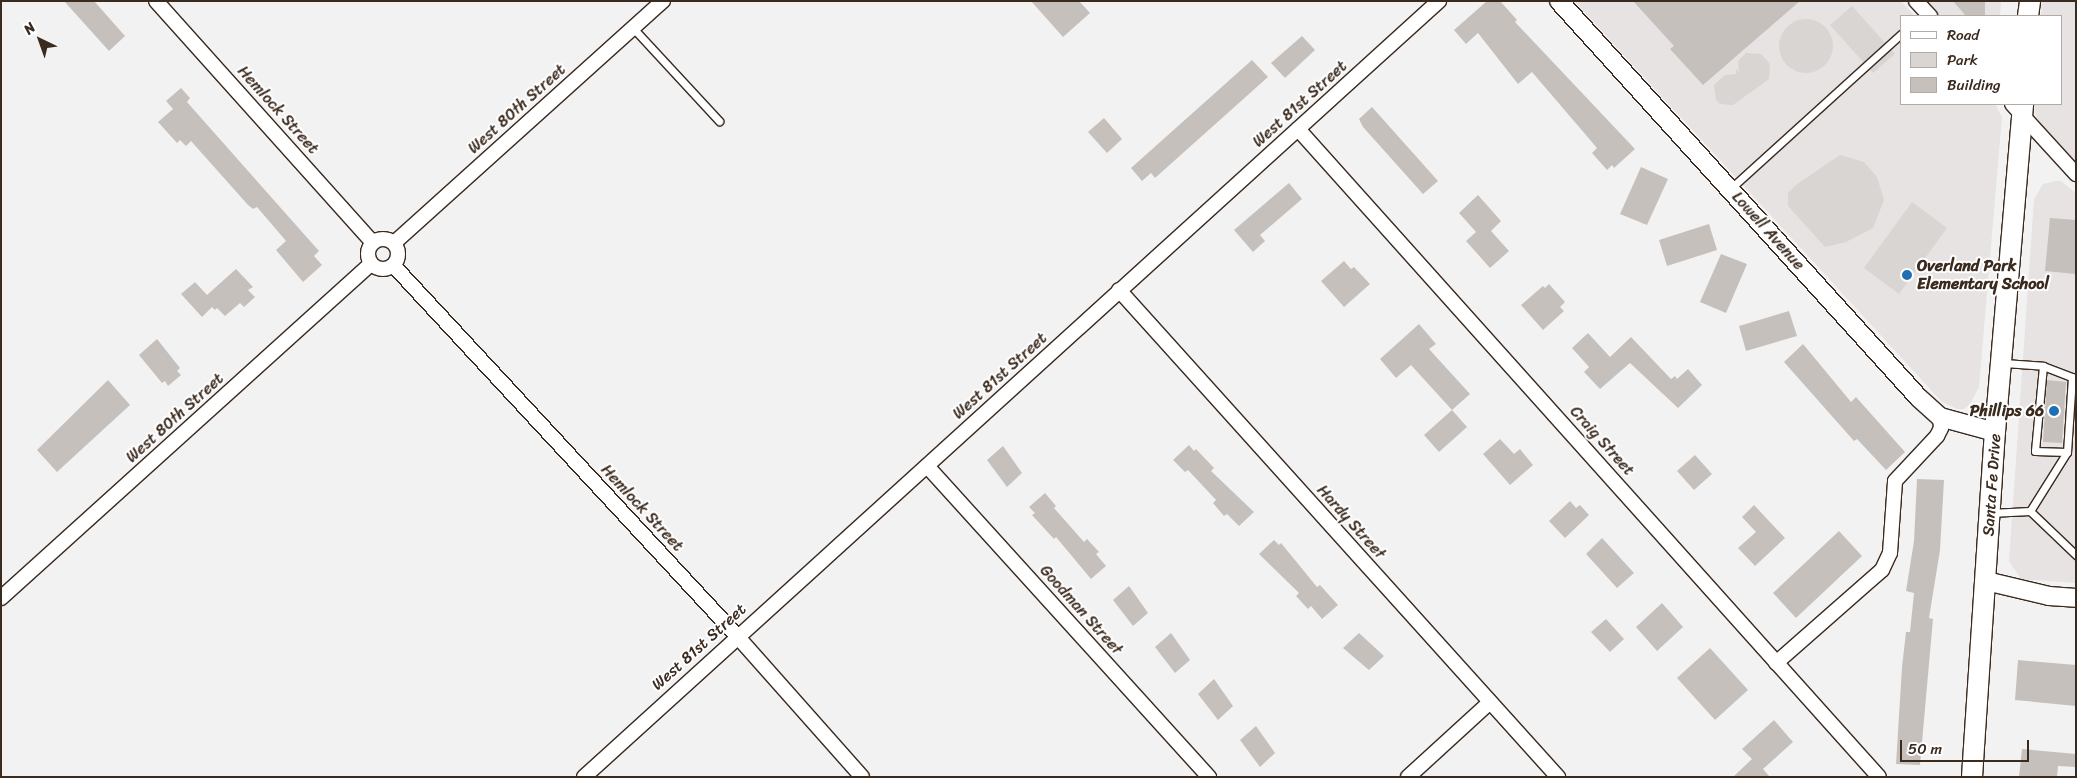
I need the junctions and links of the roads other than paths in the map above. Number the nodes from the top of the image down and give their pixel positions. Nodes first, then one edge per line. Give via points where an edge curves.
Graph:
1 (156, 1) edge
2 (663, 1) edge
3 (1440, 1) edge
4 (1559, 1) edge
5 (2030, 1) edge
6 (2028, 15) edge
7 (633, 28) junction
8 (1900, 35) edge
9 (2019, 108) edge
10 (719, 121) dead end
11 (1298, 129) junction
12 (2076, 174) edge
13 (1730, 189) junction
14 (373, 243) junction
15 (394, 243) junction
16 (371, 264) junction
17 (393, 265) junction
18 (1119, 290) junction
19 (2001, 363) junction
20 (2043, 366) junction
21 (1940, 417) junction
22 (1995, 432) junction
23 (2067, 452) junction
24 (926, 466) junction
25 (2030, 510) junction
26 (1990, 513) junction
27 (2076, 555) edge
28 (1986, 580) junction
29 (1, 598) edge
30 (2076, 598) edge
31 (737, 636) junction
32 (1776, 663) junction
33 (1490, 702) junction
34 (584, 777) edge
35 (862, 777) edge
36 (1209, 777) edge
37 (1408, 777) edge
38 (1558, 777) edge
39 (1879, 777) edge
40 (1972, 777) edge

1 - 14 street, Hemlock Street
2 - 7 street, West 80th Street
3 - 11 street, West 81st Street
4 - 13 street, Lowell Avenue
5 - 6 main road
7 - 10 lane
7 - 15 street, West 80th Street
8 - 13 lane
9 - 12 street
9 - 19 main road, Santa Fe Drive
11 - 18 street, West 81st Street
11 - 32 street, Craig Street
13 - 21 street, Lowell Avenue
14 - 15 street via 385,239
14 - 16 street via 368,250
15 - 17 street via 399,253
16 - 17 street via 382,269
16 - 29 street, West 80th Street
17 - 31 street, Hemlock Street
18 - 24 street, West 81st Street
18 - 33 street, Hardy Street
19 - 20 lane
19 - 22 main road, Santa Fe Drive
20 - 23 lane via 2072,377
20 - 23 lane via 2035,451
21 - 22 street
21 - 32 street via 1941,428 1937,436 1895,481 1890,553 1882,570
22 - 26 main road, Santa Fe Drive
23 - 25 lane
24 - 31 street, West 81st Street
24 - 36 street, Goodman Street
25 - 26 lane
25 - 27 lane
26 - 28 main road, Santa Fe Drive
28 - 30 street via 2049,596
28 - 40 main road, Santa Fe Drive
31 - 34 street, West 81st Street
31 - 35 street, Hemlock Street
32 - 39 street, Craig Street
33 - 37 street
33 - 38 street, Hardy Street

